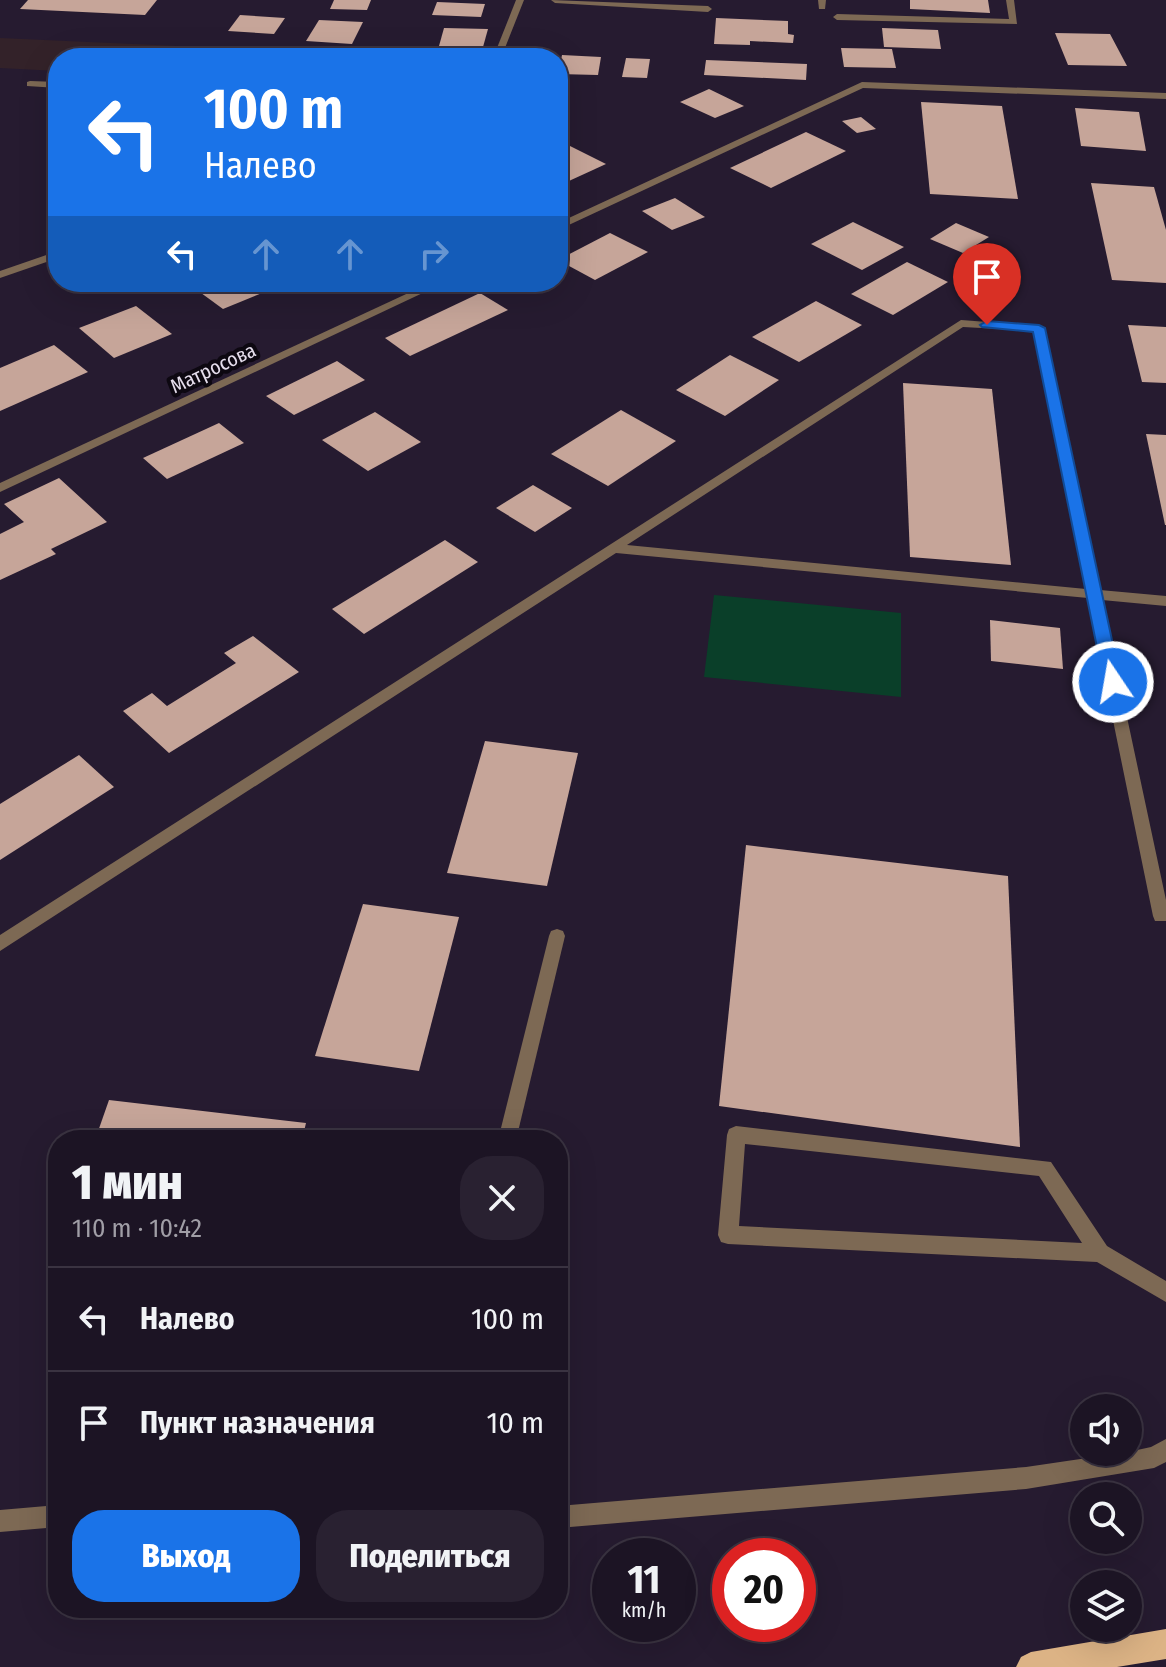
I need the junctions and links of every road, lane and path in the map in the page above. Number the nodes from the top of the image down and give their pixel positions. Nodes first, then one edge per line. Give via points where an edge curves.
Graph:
1 (520, 0) edge
2 (555, 0) edge
3 (1010, 0) edge
4 (708, 9) dead end
5 (837, 17) dead end
6 (501, 48) edge
7 (30, 84) dead end
8 (48, 85) edge
9 (1166, 96) edge
10 (568, 222) edge
11 (48, 258) edge
12 (0, 275) edge
13 (420, 292) edge
14 (0, 488) edge
15 (613, 548) junction
16 (1094, 594) junction
17 (1166, 601) edge
18 (1161, 916) dead end
19 (557, 936) dead end
20 (0, 944) edge
21 (509, 1130) edge
22 (1100, 1253) junction
23 (1166, 1292) edge
24 (1166, 1450) edge
25 (568, 1516) edge
26 (48, 1517) edge
27 (0, 1521) edge
28 (1166, 1644) edge
29 (1031, 1667) edge

1 - 6 street
2 - 4 street
3 - 5 street via 1014,22
7 - 8 street
9 - 10 street via 862,85
11 - 12 street
13 - 14 street, Матросова
15 - 16 street
15 - 16 street via 961,323 1039,328
15 - 20 street
16 - 17 street
16 - 18 street
19 - 21 street
22 - 22 street via 728,1235 736,1135 1044,1168
22 - 23 street
24 - 25 street via 1154,1457 1026,1478
26 - 27 street
28 - 29 main road

